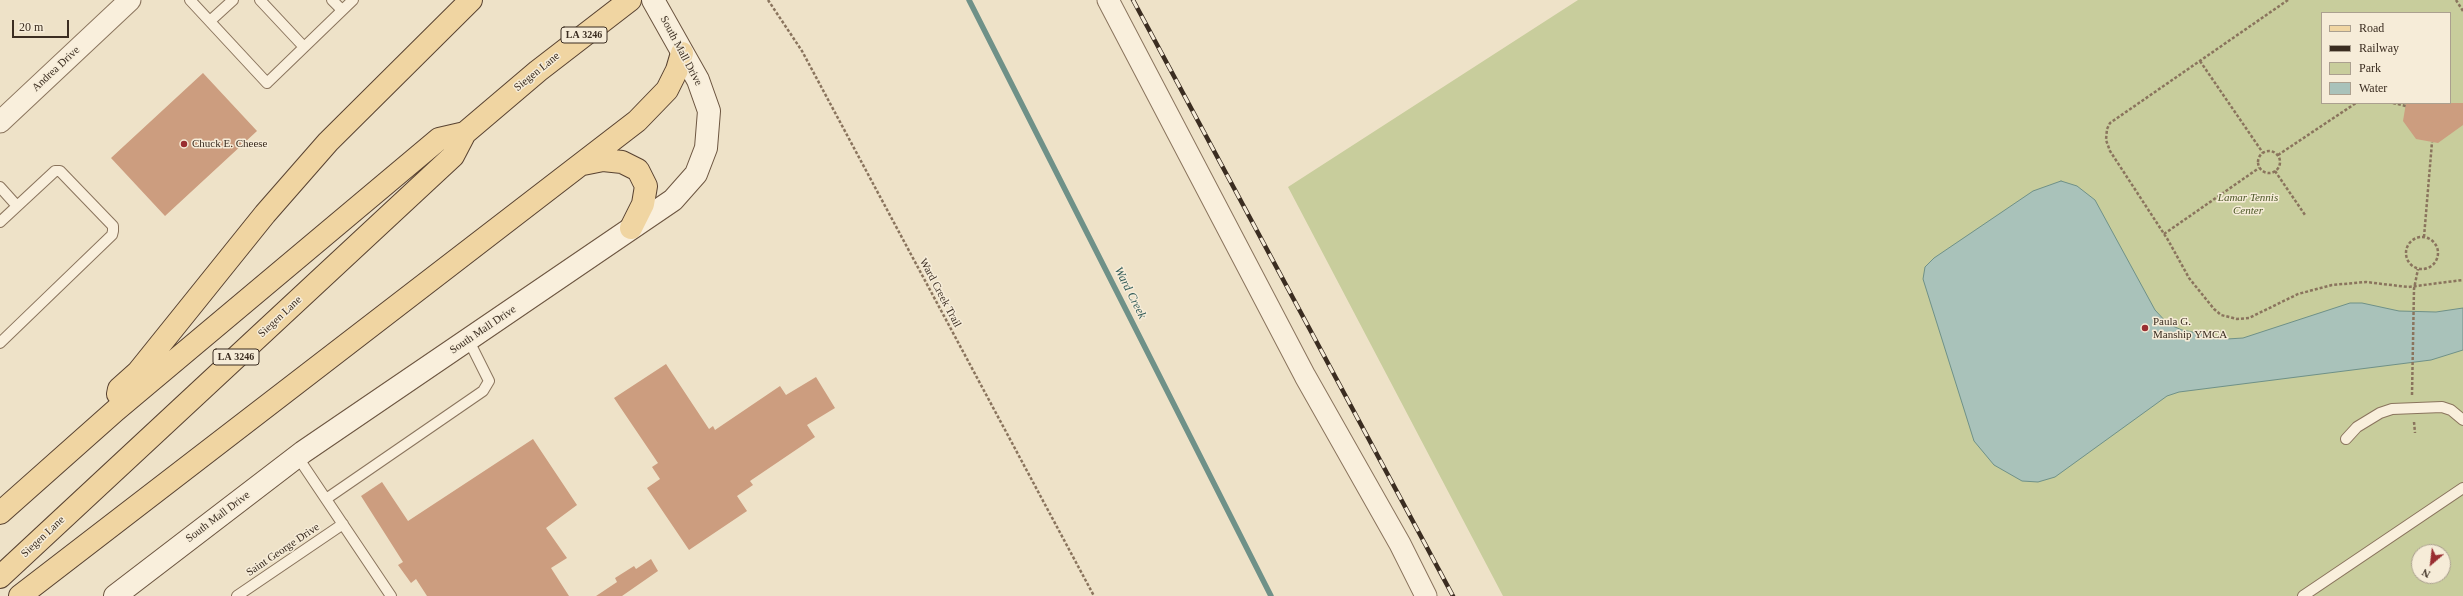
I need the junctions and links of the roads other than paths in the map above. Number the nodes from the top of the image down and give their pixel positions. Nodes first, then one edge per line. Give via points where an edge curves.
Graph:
1 (130, 0) edge
2 (190, 0) edge
3 (233, 0) edge
4 (260, 0) edge
5 (332, 0) edge
6 (353, 0) edge
7 (471, 0) edge
8 (630, 0) edge
9 (653, 0) edge
10 (1108, 0) edge
11 (342, 10) junction
12 (210, 21) junction
13 (304, 47) junction
14 (682, 53) junction
15 (0, 122) edge
16 (465, 132) junction
17 (583, 164) junction
18 (0, 187) edge
19 (17, 206) junction
20 (0, 222) edge
21 (631, 228) junction
22 (468, 339) junction
23 (0, 343) edge
24 (116, 410) junction
25 (2463, 420) edge
26 (2346, 439) dead end
27 (297, 456) junction
28 (2463, 488) edge
29 (326, 499) junction
30 (0, 513) edge
31 (343, 524) junction
32 (0, 577) edge
33 (20, 596) edge
34 (114, 596) edge
35 (237, 596) edge
36 (391, 596) edge
37 (1426, 596) edge
38 (2303, 596) edge

1 - 15 street, Andrea Drive
2 - 12 lane
3 - 12 lane
4 - 13 lane
5 - 11 lane
6 - 11 lane
7 - 24 main road via 328,142 270,209 138,372 119,389
8 - 16 main road, Siegen Lane / LA 3246 via 538,71
9 - 14 street, South Mall Drive
10 - 37 street via 1305,376 1400,544
11 - 13 lane
12 - 13 lane via 267,83
14 - 17 main road via 667,90 637,121
14 - 21 street, South Mall Drive via 698,80 709,111 706,148 696,174 673,200
16 - 24 main road, Siegen Lane / LA 3246 via 440,139
16 - 32 main road, Siegen Lane / LA 3246 via 453,156
17 - 21 main road via 603,160 622,162 638,170 646,186 643,204
17 - 33 main road
18 - 19 lane
19 - 20 lane
19 - 23 lane via 55,171 64,172 113,226 113,231 112,235
21 - 22 street, South Mall Drive
22 - 27 street, South Mall Drive
22 - 29 lane via 488,381 483,392
24 - 30 main road, Siegen Lane / LA 3246
25 - 26 lane via 2451,410 2442,407 2392,409 2357,427
27 - 29 lane
27 - 34 street, South Mall Drive
28 - 38 lane
29 - 31 lane
31 - 35 lane, Saint George Drive
31 - 36 lane

